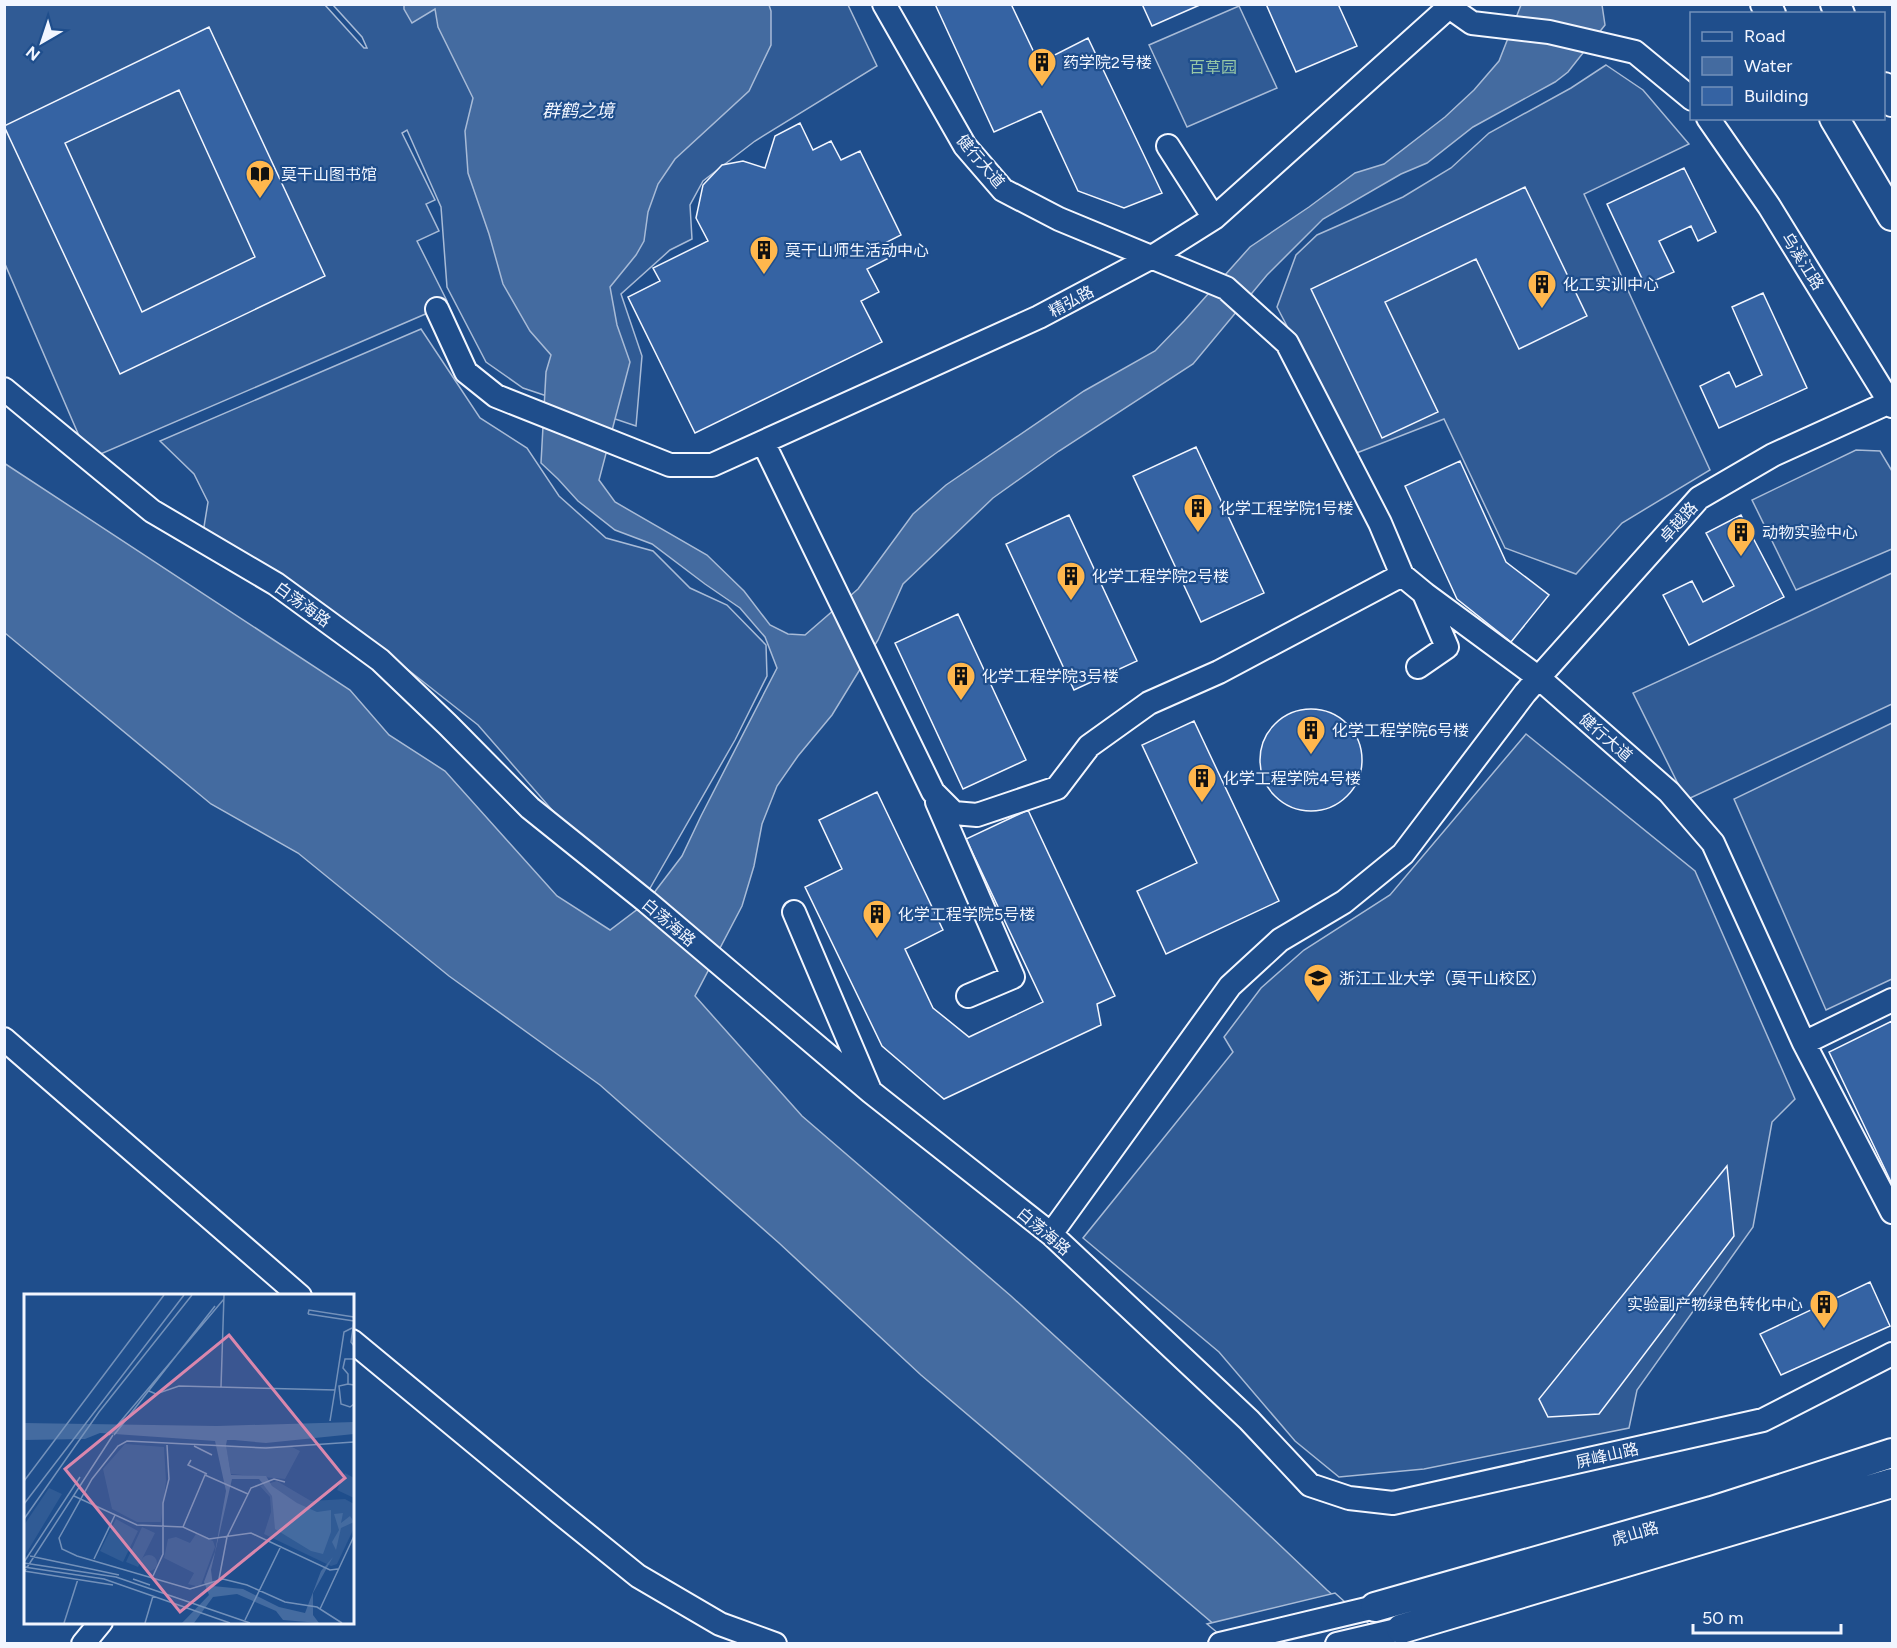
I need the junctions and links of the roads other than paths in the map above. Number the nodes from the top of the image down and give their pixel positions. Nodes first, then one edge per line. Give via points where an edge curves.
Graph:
1 (884, 4) edge
2 (1447, 6) edge
3 (1885, 89) edge
4 (1690, 97) edge
5 (1893, 102) edge
6 (1709, 120) edge
7 (1835, 120) edge
8 (1168, 146) dead end
9 (1893, 216) edge
10 (1214, 218) junction
11 (1152, 258) junction
12 (437, 309) dead end
13 (4, 389) edge
14 (1891, 404) edge
15 (763, 442) junction
16 (1402, 575) junction
17 (1425, 594) junction
18 (1418, 667) dead end
19 (1539, 678) junction
20 (933, 792) junction
21 (794, 912) dead end
22 (969, 996) dead end
23 (1893, 1000) edge
24 (4, 1039) edge
25 (1804, 1043) junction
26 (871, 1092) junction
27 (1893, 1212) edge
28 (1051, 1234) junction
29 (298, 1294) edge
30 (354, 1343) edge
31 (1893, 1354) edge
32 (1893, 1453) edge
33 (1893, 1483) edge
34 (1310, 1485) joint
35 (1375, 1607) joint
36 (100, 1624) edge
37 (1401, 1629) joint
38 (83, 1644) edge
39 (775, 1644) edge
40 (1220, 1644) edge
41 (1337, 1644) edge

1 - 11 street, 健行大道 via 964,146 1003,190 1059,219
2 - 4 street via 1472,23 1549,32 1635,52
2 - 10 street, 精弘路
3 - 5 main road
6 - 14 street, 乌溪江路 via 1768,206
7 - 9 main road
8 - 10 street
10 - 11 street, 精弘路
11 - 15 street, 精弘路 via 1039,317
11 - 16 street, 健行大道 via 1226,288 1287,343 1380,523
12 - 15 street, 精弘路 via 466,372 496,396 670,465 712,465
13 - 26 street, 白荡海路 via 152,511 276,584 381,660 530,808
14 - 19 street, 卓越路 via 1773,455 1699,498
15 - 20 street
16 - 17 street, 健行大道
16 - 20 street via 1219,672 1149,703 1089,746 1057,788 977,815 954,813
17 - 18 street via 1447,647
17 - 19 street, 健行大道
19 - 25 street, 健行大道 via 1669,792 1713,843
19 - 28 street, 卓越路 via 1403,854 1344,903 1280,940 1230,986
20 - 22 street via 1012,977
21 - 26 street
23 - 25 street
24 - 29 street
25 - 27 street, 健行大道
26 - 28 street, 白荡海路
28 - 34 street, 白荡海路 via 1249,1420
30 - 39 street via 638,1576 720,1624
31 - 34 street, 屏峰山路 via 1763,1420 1394,1503 1350,1498
32 - 35 main road, 虎山路 via 1712,1511
33 - 37 main road, 虎山路
35 - 40 street
36 - 38 street
37 - 41 street

